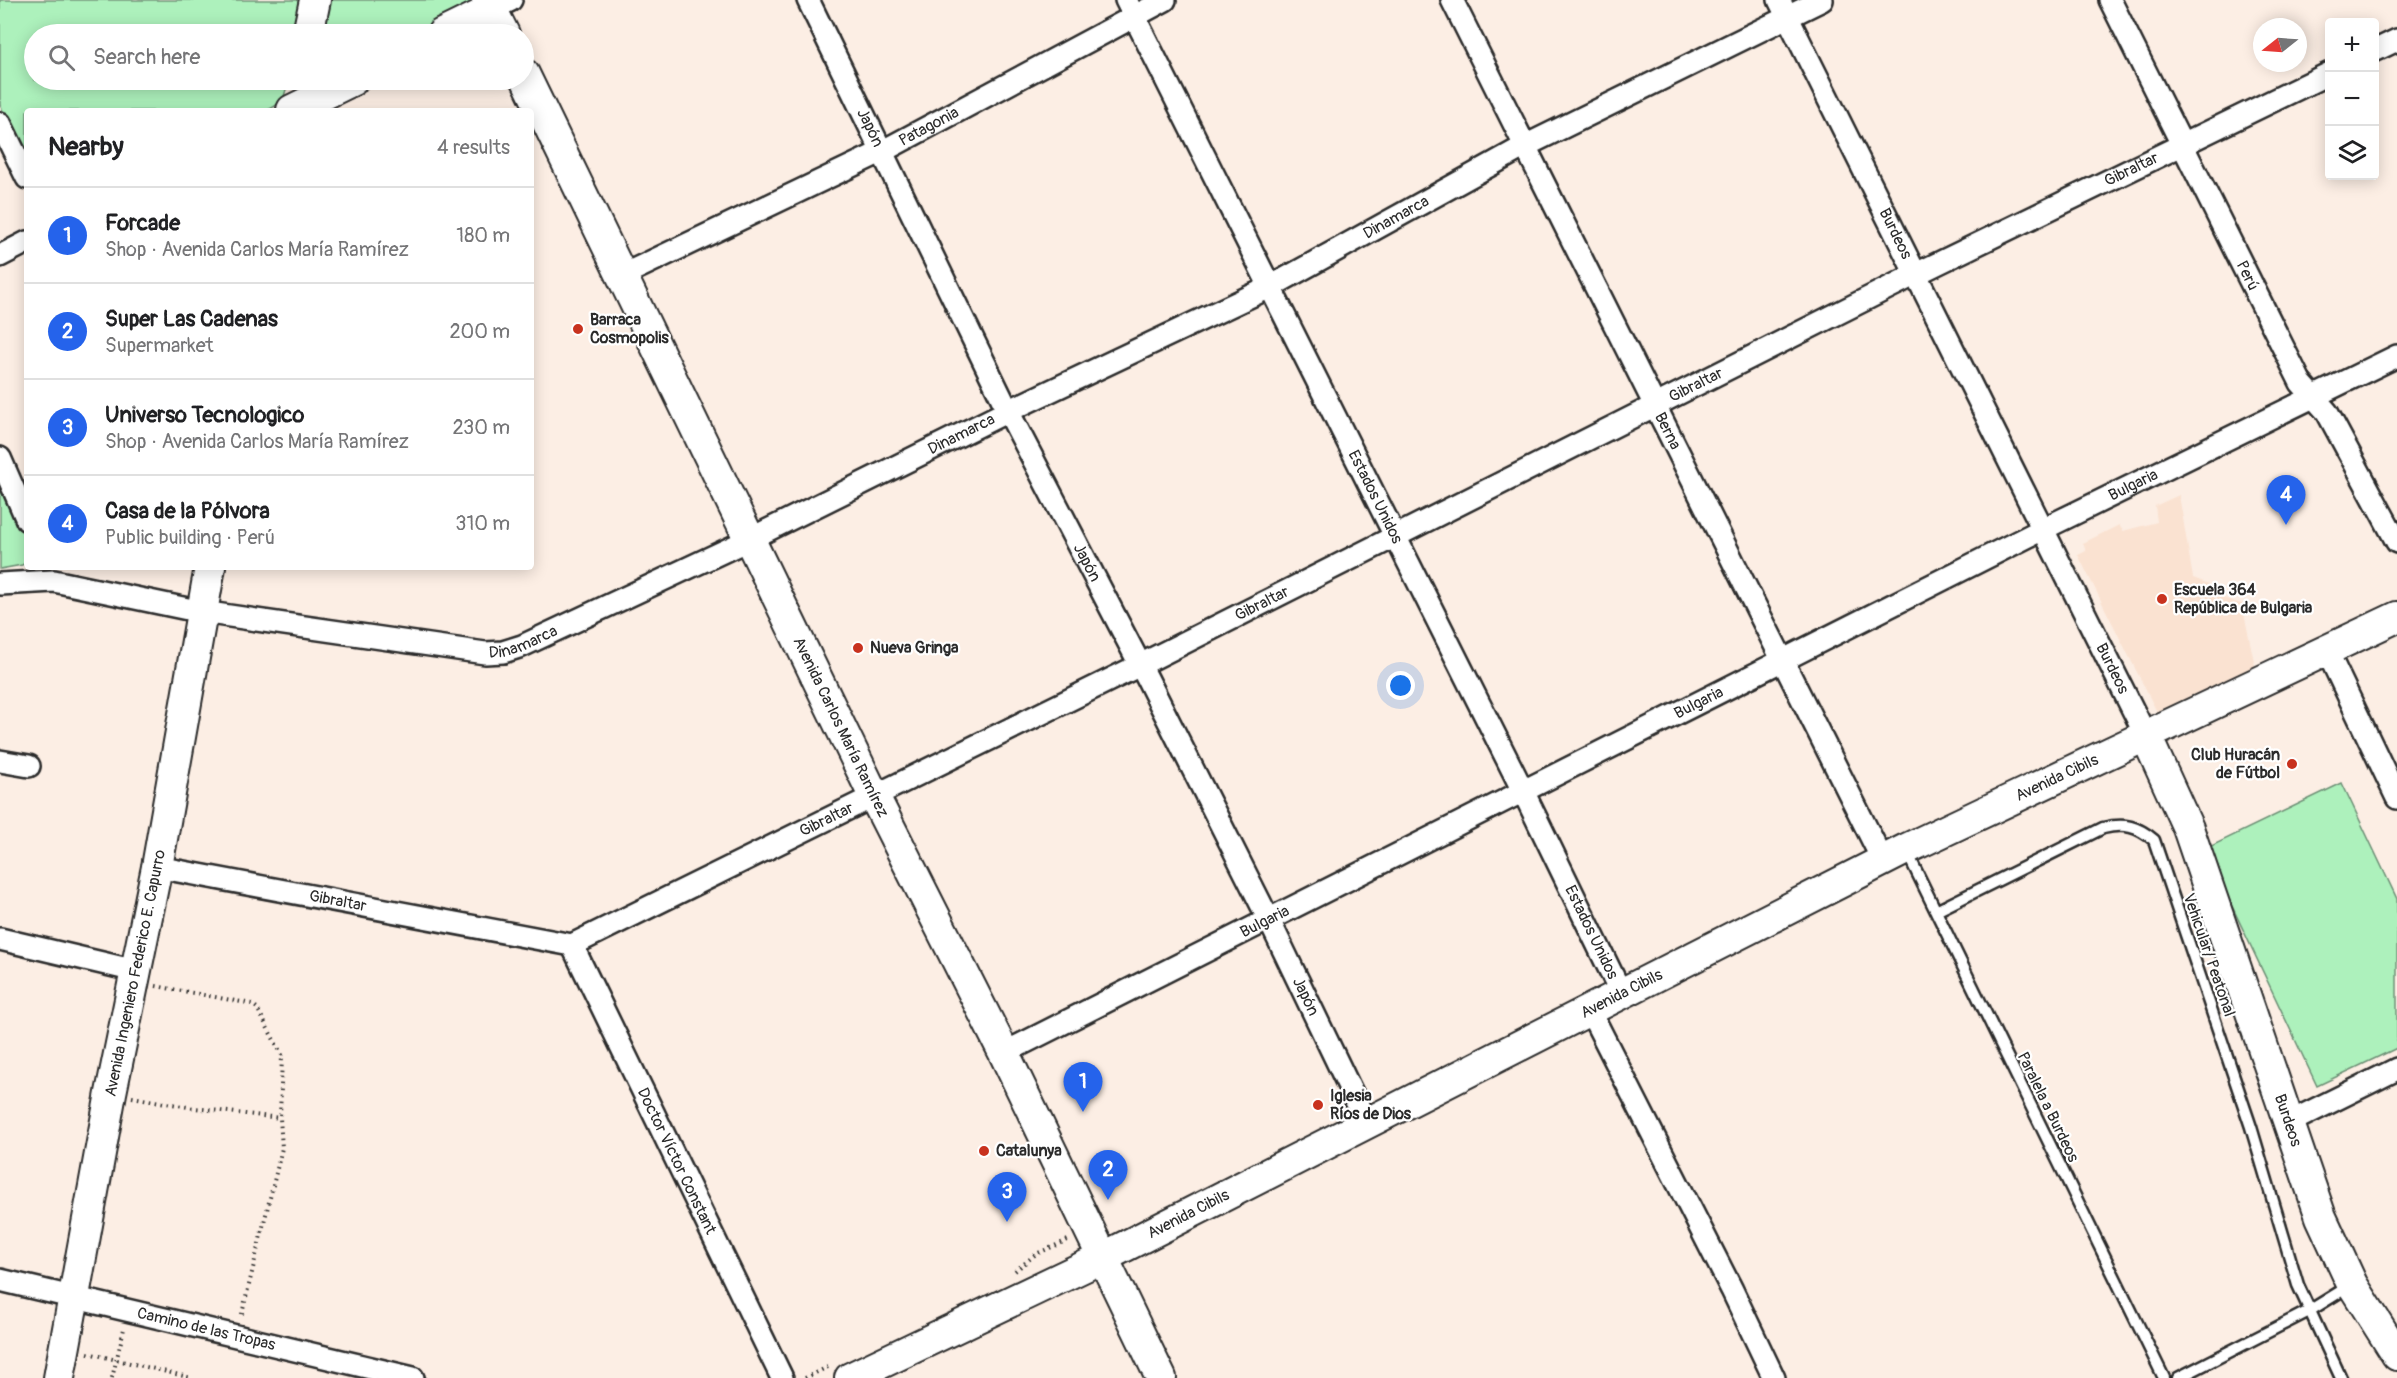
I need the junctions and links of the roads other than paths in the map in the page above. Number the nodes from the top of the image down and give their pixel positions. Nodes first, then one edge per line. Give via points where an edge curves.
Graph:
1 (315, 0) edge
2 (808, 0) edge
3 (1165, 0) edge
4 (1452, 0) edge
5 (1822, 0) edge
6 (2110, 0) edge
7 (1130, 8) edge
8 (1784, 9) edge
9 (498, 11) edge
10 (310, 24) edge
11 (466, 24) edge
12 (2397, 40) edge
13 (2379, 49) edge
14 (2325, 75) edge
15 (297, 90) edge
16 (333, 90) edge
17 (532, 90) edge
18 (293, 108) edge
19 (298, 108) edge
20 (0, 123) edge
21 (1525, 146) junction
22 (2182, 146) junction
23 (883, 151) junction
24 (24, 172) edge
25 (24, 244) edge
26 (0, 256) edge
27 (623, 275) junction
28 (1914, 275) junction
29 (1270, 287) junction
30 (2397, 356) edge
31 (2313, 396) junction
32 (1653, 405) junction
33 (1008, 411) junction
34 (0, 458) edge
35 (24, 513) edge
36 (2043, 529) junction
37 (1395, 538) junction
38 (750, 539) junction
39 (2397, 542) edge
40 (209, 570) edge
41 (51, 574) edge
42 (0, 584) edge
43 (202, 612) junction
44 (2397, 617) edge
45 (2327, 651) junction
46 (1782, 660) junction
47 (1140, 665) junction
48 (2146, 736) junction
49 (0, 761) edge
50 (29, 766) dead end
51 (1523, 791) junction
52 (874, 796) junction
53 (2397, 798) edge
54 (1894, 855) junction
55 (157, 867) junction
56 (1935, 911) junction
57 (1269, 920) junction
58 (0, 939) edge
59 (572, 945) junction
60 (135, 977) junction
61 (1622, 995) junction
62 (1590, 1011) junction
63 (1004, 1053) junction
64 (2397, 1069) edge
65 (2288, 1123) junction
66 (1367, 1124) junction
67 (1102, 1258) junction
68 (0, 1280) edge
69 (2352, 1284) junction
70 (74, 1298) junction
71 (2309, 1311) junction
72 (2397, 1355) edge
73 (59, 1378) edge
74 (413, 1378) edge
75 (782, 1378) edge
76 (850, 1378) edge
77 (1161, 1378) edge
78 (1774, 1378) edge
79 (2164, 1378) edge
80 (2178, 1378) edge
81 (2341, 1378) edge

1 - 10 street
2 - 23 street, Japón
3 - 7 street, Patagonia
4 - 21 street, Berna
5 - 8 street, Dinamarca
6 - 22 street, Perú
7 - 23 street, Patagonia
7 - 29 street, Estados Unidos
8 - 21 street, Dinamarca
8 - 28 street, Burdeos
9 - 11 street
12 - 13 street
14 - 22 street, Gibraltar
15 - 18 street
16 - 19 street
17 - 27 street, Avenida Carlos María Ramírez
20 - 24 street
21 - 29 street, Dinamarca
21 - 32 street, Berna
22 - 28 street, Gibraltar
22 - 31 street, Perú via 2301,382
23 - 27 street, Patagonia
23 - 33 street, Japón
25 - 26 street
27 - 38 street, Avenida Carlos María Ramírez
28 - 32 street, Gibraltar
28 - 36 street, Burdeos
29 - 33 street, Dinamarca
29 - 37 street, Estados Unidos
30 - 31 street, Bulgaria
31 - 36 street, Bulgaria
31 - 39 street, Perú via 2327,412
32 - 37 street, Gibraltar
32 - 46 street, Berna
33 - 38 street, Dinamarca
33 - 47 street, Japón
34 - 35 street
36 - 46 street, Bulgaria
36 - 48 street, Burdeos
37 - 47 street, Gibraltar
37 - 51 street, Estados Unidos
38 - 43 street, Dinamarca via 503,652 485,653
38 - 52 street, Avenida Carlos María Ramírez
40 - 43 street, Avenida Ingeniero Federico E. Capurro
41 - 42 street, Dinamarca
41 - 43 street, Dinamarca
43 - 55 street, Avenida Ingeniero Federico E. Capurro
44 - 45 street, Avenida Cibils
45 - 48 street, Avenida Cibils
45 - 53 street
46 - 51 street, Bulgaria
46 - 54 street, Berna
47 - 52 street, Gibraltar
47 - 57 street, Japón
48 - 54 street, Avenida Cibils
48 - 65 street, Burdeos via 2188,828
49 - 50 street
51 - 57 street, Bulgaria
51 - 61 street, Estados Unidos
52 - 59 street, Gibraltar
52 - 63 street, Avenida Carlos María Ramírez
54 - 56 lane, Paralela a Burdeos
54 - 61 street, Avenida Cibils
55 - 59 street, Gibraltar
55 - 60 street, Avenida Ingeniero Federico E. Capurro
56 - 71 lane, Vehicular/ Peatonal via 2103,828 2120,824 2134,827 2154,840 2252,1127
56 - 79 lane, Paralela a Burdeos
57 - 63 street, Bulgaria
57 - 66 street, Japón
58 - 60 street
59 - 75 street, Doctor Víctor Constant
60 - 70 street, Avenida Ingeniero Federico E. Capurro
61 - 62 street, Avenida Cibils
62 - 66 street, Avenida Cibils
62 - 78 street
63 - 67 street, Avenida Carlos María Ramírez
64 - 65 street
65 - 69 street, Burdeos via 2321,1217
66 - 67 street, Avenida Cibils
67 - 76 street, Avenida Cibils
67 - 77 street, Avenida Carlos María Ramírez
68 - 70 street, Camino de las Tropas
69 - 71 lane
69 - 72 street, Burdeos
70 - 73 street, Avenida Ingeniero Federico E. Capurro
70 - 74 street, Camino de las Tropas
71 - 80 lane
71 - 81 lane

